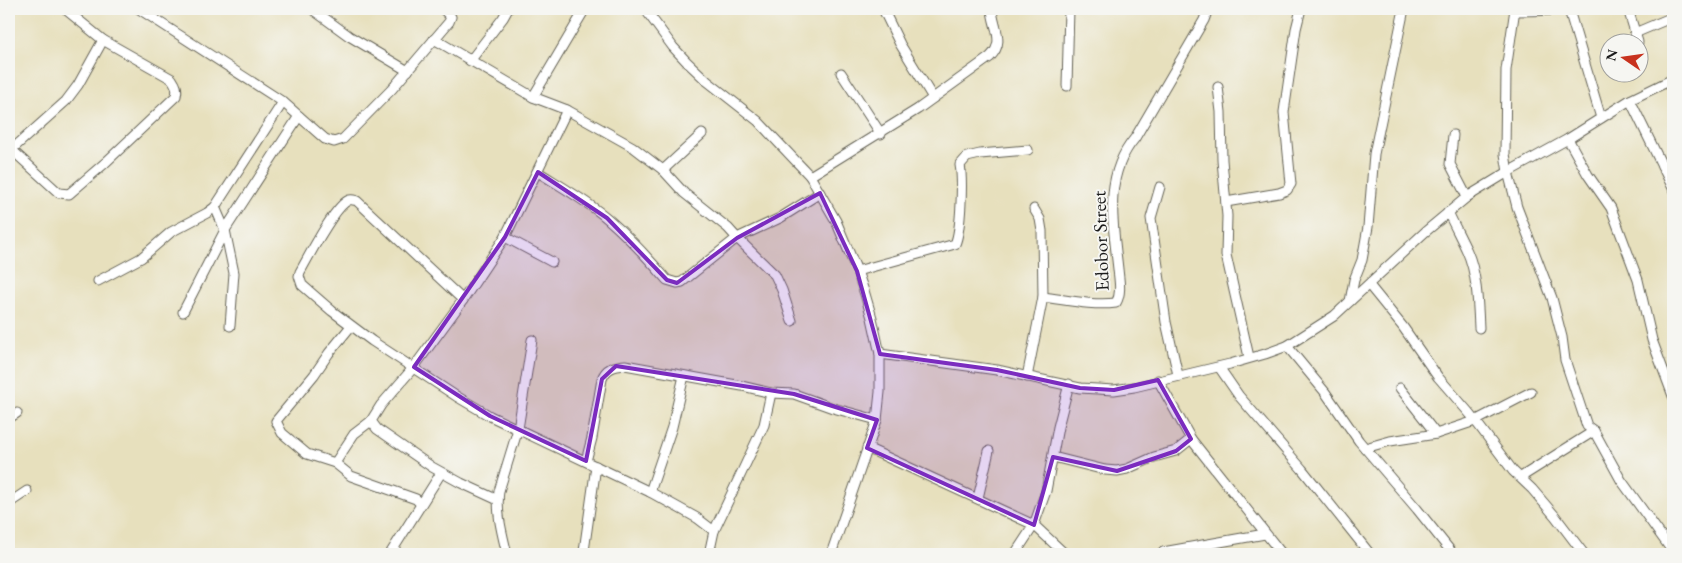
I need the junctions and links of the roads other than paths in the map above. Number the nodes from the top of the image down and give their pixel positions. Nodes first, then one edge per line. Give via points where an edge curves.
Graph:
1 (65, 9) edge
2 (139, 9) edge
3 (312, 9) edge
4 (443, 9) edge
5 (508, 9) edge
6 (585, 9) edge
7 (645, 9) edge
8 (884, 9) edge
9 (992, 9) edge
10 (1069, 9) edge
11 (1208, 9) edge
12 (1301, 9) edge
13 (1404, 9) edge
14 (1628, 9) edge
15 (1514, 10) edge
16 (1573, 10) edge
17 (1668, 19) dead end
18 (1635, 32) edge
19 (1637, 32) edge
20 (434, 39) junction
21 (103, 40) junction
22 (470, 62) junction
23 (408, 71) junction
24 (841, 73) dead end
25 (1673, 79) edge
26 (1067, 86) dead end
27 (1218, 87) dead end
28 (533, 97) junction
29 (933, 98) junction
30 (1630, 100) junction
31 (283, 102) junction
32 (567, 110) junction
33 (298, 116) junction
34 (1601, 118) junction
35 (702, 134) dead end
36 (881, 134) junction
37 (1453, 135) dead end
38 (1568, 139) junction
39 (1028, 150) dead end
40 (10, 151) edge
41 (1673, 161) edge
42 (1662, 166) junction
43 (664, 170) junction
44 (538, 172) junction
45 (1508, 172) junction
46 (810, 176) junction
47 (1160, 187) dead end
48 (1673, 188) edge
49 (820, 193) junction
50 (1467, 197) junction
51 (1226, 202) junction
52 (215, 207) junction
53 (1034, 209) dead end
54 (1448, 212) junction
55 (225, 230) junction
56 (505, 237) junction
57 (738, 238) junction
58 (552, 262) dead end
59 (858, 271) junction
60 (98, 281) dead end
61 (1369, 285) junction
62 (1043, 297) junction
63 (463, 300) junction
64 (1350, 301) junction
65 (183, 312) dead end
66 (792, 322) dead end
67 (230, 326) dead end
68 (351, 326) junction
69 (1479, 328) dead end
70 (532, 340) dead end
71 (1287, 346) junction
72 (880, 354) junction
73 (1249, 357) junction
74 (414, 367) junction
75 (1219, 367) junction
76 (1178, 375) junction
77 (684, 376) junction
78 (1027, 377) junction
79 (1158, 380) junction
80 (1069, 384) junction
81 (1400, 388) dead end
82 (1531, 392) dead end
83 (770, 393) junction
84 (1673, 396) edge
85 (17, 413) dead end
86 (9, 418) edge
87 (877, 420) junction
88 (371, 421) junction
89 (1475, 421) junction
90 (518, 429) junction
91 (1594, 432) junction
92 (1436, 434) junction
93 (1191, 439) junction
94 (868, 448) junction
95 (1365, 448) junction
96 (989, 451) dead end
97 (1053, 457) junction
98 (586, 461) junction
99 (335, 463) junction
100 (596, 466) junction
101 (442, 473) junction
102 (1521, 477) junction
103 (27, 491) dead end
104 (650, 492) junction
105 (978, 498) junction
106 (498, 500) junction
107 (9, 503) edge
108 (422, 504) junction
109 (1034, 525) junction
110 (714, 531) junction
111 (1265, 534) junction
112 (584, 551) dead end
113 (1163, 552) dead end
114 (1673, 552) edge
115 (390, 554) edge
116 (507, 554) edge
117 (709, 554) edge
118 (831, 554) edge
119 (1015, 554) edge
120 (1065, 554) edge
121 (1282, 554) edge
122 (1370, 554) edge
123 (1453, 554) edge
124 (1584, 554) edge

1 - 21 street
2 - 31 street
3 - 23 street via 349,36
4 - 20 street via 451,17
5 - 22 street
6 - 28 street
7 - 46 street via 687,62 758,121
8 - 29 street via 900,44
9 - 29 street via 999,44 995,52
10 - 26 street
11 - 62 street, Edobor Street via 1117,168 1112,215 1119,298 1116,303 1109,304
12 - 51 street via 1284,112 1291,184 1279,193
13 - 64 street via 1374,154 1362,260
14 - 18 street
15 - 16 street
15 - 45 street via 1506,70 1505,154
16 - 34 street
17 - 19 street
20 - 22 street
20 - 23 street
21 - 40 street via 66,101
21 - 40 street via 172,79 176,85 176,96 69,194 59,193
22 - 28 street
23 - 33 street via 343,139 334,142 325,139
24 - 36 street
25 - 30 street
27 - 51 street
28 - 32 street
29 - 36 street
30 - 34 street
30 - 42 street
31 - 33 street
31 - 52 street
32 - 43 street via 633,147
32 - 44 street
33 - 55 street
34 - 38 street
35 - 43 street
36 - 46 street
37 - 50 street via 1450,164
38 - 45 street
38 - 84 street via 1611,208 1638,280 1652,340
39 - 59 street via 980,154 967,157 960,165 960,226 954,244
41 - 42 street
42 - 48 street
43 - 57 street via 684,193
44 - 56 street
44 - 57 street via 607,218 672,282 682,282
45 - 50 street
45 - 91 street via 1517,207 1552,298 1565,360 1587,426
46 - 49 street
47 - 76 street via 1151,218 1166,322
49 - 57 street via 780,218
49 - 59 street
50 - 54 street
51 - 73 street via 1226,255
52 - 55 street
52 - 60 street via 171,232 141,258
53 - 62 street via 1042,231
54 - 61 street
54 - 69 street via 1467,251 1478,299
55 - 65 street
55 - 67 street via 234,273
56 - 58 street
56 - 63 street
57 - 66 street via 775,274
59 - 72 street
61 - 64 street
61 - 89 street
62 - 78 street
63 - 68 street via 357,201 349,200 325,228 299,276 302,284
63 - 74 street
64 - 71 street via 1334,316
68 - 74 street
68 - 99 street via 276,421 282,434 307,454
70 - 90 street
71 - 73 street
71 - 95 street
72 - 78 street
72 - 87 street
73 - 75 street
74 - 88 street
74 - 90 street via 456,396
75 - 76 street
75 - 122 street via 1239,396
76 - 79 street
77 - 83 street
77 - 98 street via 625,365 610,368 604,373
77 - 104 street via 672,428
78 - 80 street
79 - 80 street via 1114,390 1080,388
79 - 93 street
80 - 97 street
81 - 92 street
82 - 89 street
83 - 87 street via 794,394
83 - 110 street via 764,424
85 - 86 street
87 - 94 street
88 - 99 street via 354,434
88 - 101 street via 377,429
89 - 92 street
89 - 102 street
90 - 98 street
90 - 106 street
91 - 102 street
91 - 114 street via 1621,480
92 - 95 street
93 - 97 street via 1176,451 1117,471
93 - 111 street
94 - 105 street
94 - 118 street
95 - 123 street
96 - 105 street
97 - 109 street
98 - 100 street
99 - 108 street via 351,476
100 - 104 street
100 - 112 street
101 - 106 street
101 - 108 street
102 - 124 street
103 - 107 street
104 - 110 street
105 - 109 street
106 - 116 street
108 - 115 street
109 - 119 street
109 - 120 street
110 - 117 street
111 - 113 street
111 - 121 street

